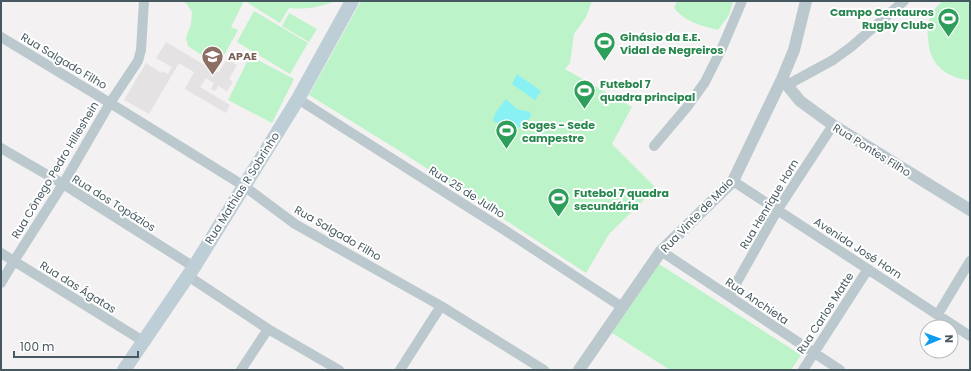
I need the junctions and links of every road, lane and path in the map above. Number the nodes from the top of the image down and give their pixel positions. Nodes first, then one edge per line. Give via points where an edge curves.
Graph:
1 (144, 1) edge
2 (352, 1) edge
3 (742, 1) edge
4 (806, 1) edge
5 (904, 1) edge
6 (1, 37) edge
7 (785, 82) junction
8 (298, 99) junction
9 (110, 102) junction
10 (833, 125) junction
11 (654, 146) dead end
12 (1, 148) edge
13 (733, 180) junction
14 (63, 184) junction
15 (244, 186) junction
16 (778, 209) junction
17 (970, 210) edge
18 (661, 251) junction
19 (1, 253) edge
20 (14, 261) junction
21 (970, 261) edge
22 (868, 269) junction
23 (191, 271) junction
24 (1, 283) edge
25 (729, 296) junction
26 (441, 306) junction
27 (622, 307) junction
28 (938, 314) junction
29 (268, 329) junction
30 (970, 336) edge
31 (143, 341) junction
32 (814, 353) junction
33 (124, 370) edge
34 (241, 370) edge
35 (339, 370) edge
36 (400, 370) edge
37 (544, 370) edge
38 (579, 370) edge
39 (803, 370) edge
40 (840, 370) edge

1 - 9 street, Rua Cônego Pedro Hilleshein via 138,61
2 - 8 main road, Rua Mathias R Sobrinho
3 - 11 street via 705,82
4 - 7 street, Rua Vinte de Maio
5 - 7 street via 833,60
6 - 9 street, Rua Salgado Filho
7 - 10 street, Rua Pontes Filho via 800,101
7 - 13 street, Rua Vinte de Maio
8 - 15 main road, Rua Mathias R Sobrinho
8 - 27 street, Rua 25 de Julho
9 - 14 street, Rua Cônego Pedro Hilleshein
9 - 15 street, Rua Salgado Filho
10 - 16 street, Rua Henrique Horn
10 - 17 street, Rua Pontes Filho
12 - 14 street, Rua dos Topázios
13 - 16 street, Avenida José Horn
13 - 18 street, Rua Vinte de Maio
14 - 20 street, Rua Cônego Pedro Hilleshein
14 - 23 street, Rua dos Topázios
15 - 23 main road, Rua Mathias R Sobrinho
15 - 26 street, Rua Salgado Filho via 295,224
16 - 22 street, Avenida José Horn
16 - 25 street, Rua Henrique Horn
18 - 25 street, Rua Anchieta
18 - 27 street, Rua Vinte de Maio
19 - 20 street, Rua das Ágatas
20 - 24 street, Rua Cônego Pedro Hilleshein
20 - 31 street, Rua das Ágatas
21 - 28 street
22 - 28 street, Avenida José Horn
22 - 32 street, Rua Carlos Matte
23 - 29 street, Rua dos Topázios
23 - 31 main road, Rua Mathias R Sobrinho
25 - 32 street, Rua Anchieta
26 - 36 street
26 - 37 street, Rua Salgado Filho
27 - 38 street, Rua Vinte de Maio
28 - 30 street, Avenida José Horn
29 - 34 street
29 - 35 street, Rua dos Topázios
31 - 33 main road, Rua Mathias R Sobrinho
32 - 39 street, Rua Carlos Matte
32 - 40 street, Rua Anchieta

